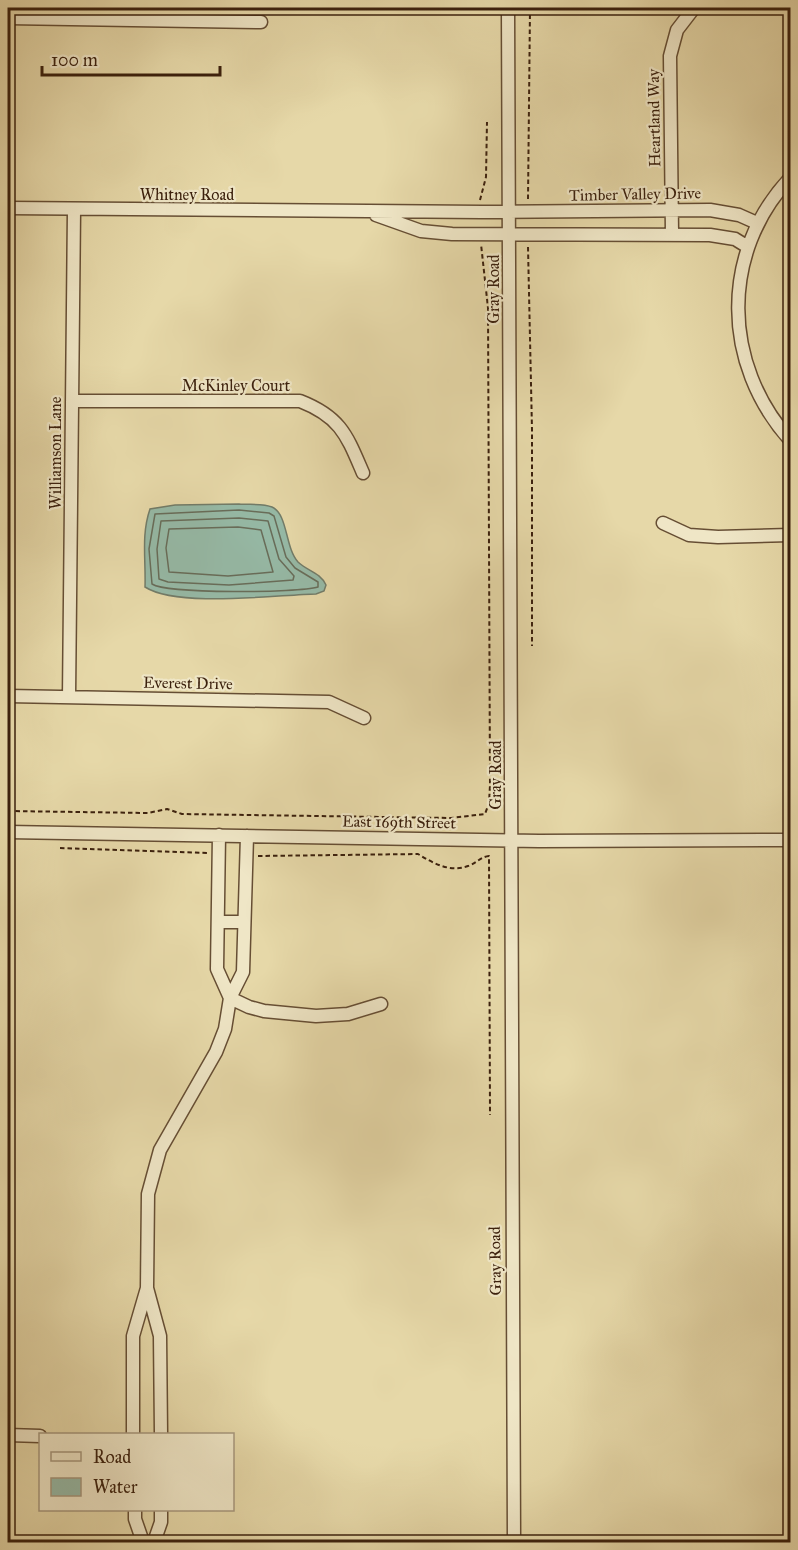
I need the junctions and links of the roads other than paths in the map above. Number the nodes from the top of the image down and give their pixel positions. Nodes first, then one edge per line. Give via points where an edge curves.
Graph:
1 (508, 8) edge
2 (694, 8) edge
3 (12, 15) edge
4 (261, 22) dead end
5 (790, 178) edge
6 (8, 208) edge
7 (74, 210) junction
8 (672, 210) junction
9 (366, 212) junction
10 (510, 212) junction
11 (757, 223) junction
12 (672, 234) junction
13 (509, 235) junction
14 (748, 247) junction
15 (72, 401) junction
16 (790, 440) edge
17 (363, 473) dead end
18 (663, 523) dead end
19 (790, 535) edge
20 (8, 696) edge
21 (69, 697) junction
22 (364, 718) dead end
23 (8, 832) edge
24 (219, 835) junction
25 (247, 836) junction
26 (511, 840) junction
27 (790, 840) edge
28 (218, 922) junction
29 (244, 922) junction
30 (230, 998) junction
31 (381, 1004) dead end
32 (147, 1288) junction
33 (133, 1433) edge
34 (161, 1433) edge
35 (8, 1435) edge
36 (39, 1436) edge
37 (135, 1511) edge
38 (161, 1511) edge
39 (143, 1542) edge
40 (154, 1542) edge
41 (514, 1542) edge

1 - 10 street, Gray Road
2 - 8 street, Heartland Way via 677,30 670,56
3 - 4 street
5 - 11 street
6 - 7 street, Whitney Road
7 - 9 street, Whitney Road
7 - 15 street, Williamson Lane
8 - 10 street, Timber Valley Drive
8 - 11 street, Timber Valley Drive via 726,211
8 - 12 street, Heartland Way
9 - 10 street, Whitney Road
9 - 13 street, Whitney Road via 421,231
10 - 13 street, Gray Road
11 - 14 street
12 - 13 street
12 - 14 street via 725,236
13 - 26 street, Gray Road
14 - 16 street via 738,297 743,355 766,409
15 - 17 street, McKinley Court via 300,401 323,413 346,434
15 - 21 street, Williamson Lane
18 - 19 street via 689,535
20 - 21 street, Everest Drive
21 - 22 street, Everest Drive via 329,702
23 - 24 street, East 169th Street
24 - 25 street, East 169th Street
24 - 28 street
25 - 26 street, East 169th Street
25 - 29 street
26 - 27 street, East 169th Street
26 - 41 street, Gray Road
28 - 29 street
28 - 30 street via 217,969
29 - 30 street via 243,972
30 - 31 street via 264,1011 316,1016 348,1014
30 - 32 street via 216,1052 168,1132 153,1169 148,1194
32 - 33 street via 133,1336
32 - 34 street via 160,1336
35 - 36 street
37 - 39 street
38 - 40 street

